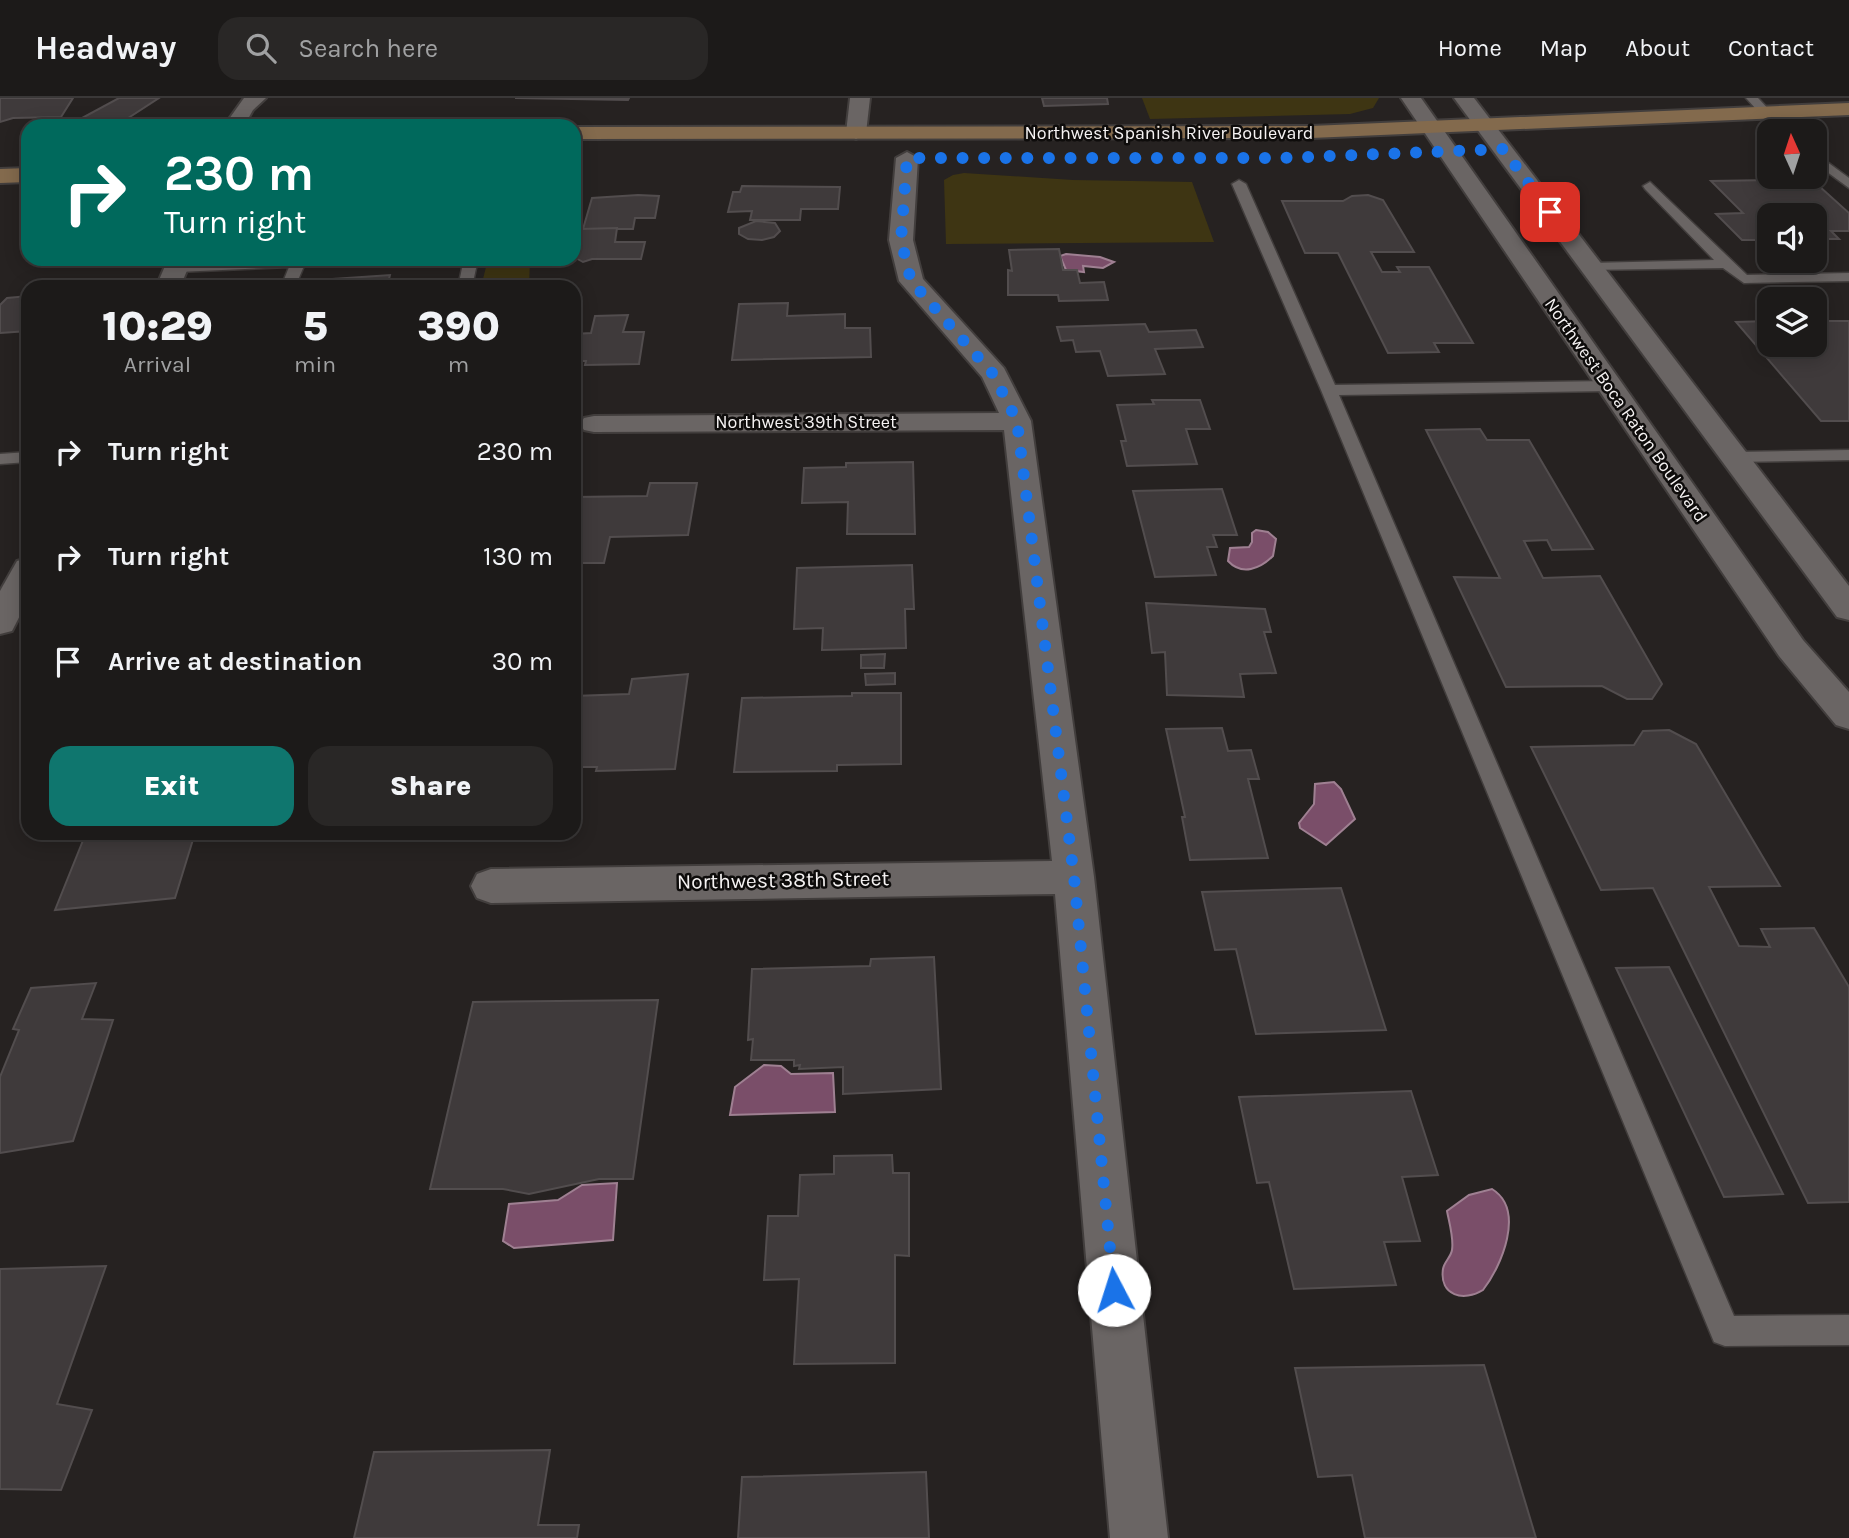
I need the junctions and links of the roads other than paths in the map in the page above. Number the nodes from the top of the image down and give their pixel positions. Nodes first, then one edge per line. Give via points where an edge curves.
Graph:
1 (860, 98) edge
2 (1411, 98) edge
3 (1464, 98) edge
4 (264, 103) edge
5 (1757, 106) edge
6 (1849, 109) edge
7 (238, 119) edge
8 (1771, 119) edge
9 (1486, 126) junction
10 (1433, 128) junction
11 (856, 133) junction
12 (581, 134) edge
13 (1598, 141) dead end
14 (1515, 148) junction
15 (1447, 153) junction
16 (1421, 154) dead end
17 (880, 158) dead end
18 (907, 158) junction
19 (934, 159) dead end
20 (21, 161) edge
21 (0, 162) edge
22 (1827, 167) edge
23 (21, 176) edge
24 (0, 177) edge
25 (1238, 184) dead end
26 (1849, 184) edge
27 (1650, 186) dead end
28 (21, 188) edge
29 (0, 189) edge
30 (1726, 264) junction
31 (218, 266) edge
32 (1591, 267) junction
33 (178, 268) edge
34 (1849, 277) edge
35 (1609, 386) junction
36 (1329, 390) junction
37 (1017, 421) junction
38 (594, 424) dead end
39 (1849, 455) edge
40 (1735, 457) junction
41 (21, 458) edge
42 (0, 459) edge
43 (21, 582) edge
44 (1849, 609) edge
45 (0, 623) edge
46 (1849, 716) edge
47 (1074, 877) junction
48 (491, 886) dead end
49 (1849, 1330) edge
50 (1139, 1538) edge

1 - 11 street
2 - 10 street, Northwest Boca Raton Boulevard
3 - 9 street
4 - 7 street via 245,107
5 - 6 main road, Northwest Spanish River Boulevard
5 - 8 lane
5 - 9 main road, Northwest Spanish River Boulevard
5 - 13 main road, Northwest Spanish River Boulevard
9 - 10 main road, Northwest Spanish River Boulevard
9 - 14 street
10 - 11 main road, Northwest Spanish River Boulevard
10 - 15 street, Northwest Boca Raton Boulevard
11 - 12 main road, Northwest Spanish River Boulevard
14 - 15 main road
14 - 32 street
15 - 16 main road
15 - 35 street, Northwest Boca Raton Boulevard
17 - 18 main road
18 - 19 main road
18 - 37 street via 901,240 911,281 993,374
20 - 21 main road
22 - 26 lane
23 - 24 main road
25 - 36 lane
27 - 30 lane
28 - 29 main road
30 - 32 lane
30 - 34 lane via 1744,279
31 - 33 lane
32 - 40 street
35 - 36 lane
35 - 46 street, Northwest Boca Raton Boulevard via 1791,648
36 - 49 lane via 1725,1331
37 - 38 street, Northwest 39th Street
37 - 47 street
39 - 40 lane
40 - 44 street
41 - 42 lane
43 - 45 street
47 - 48 street, Northwest 38th Street
47 - 50 street

